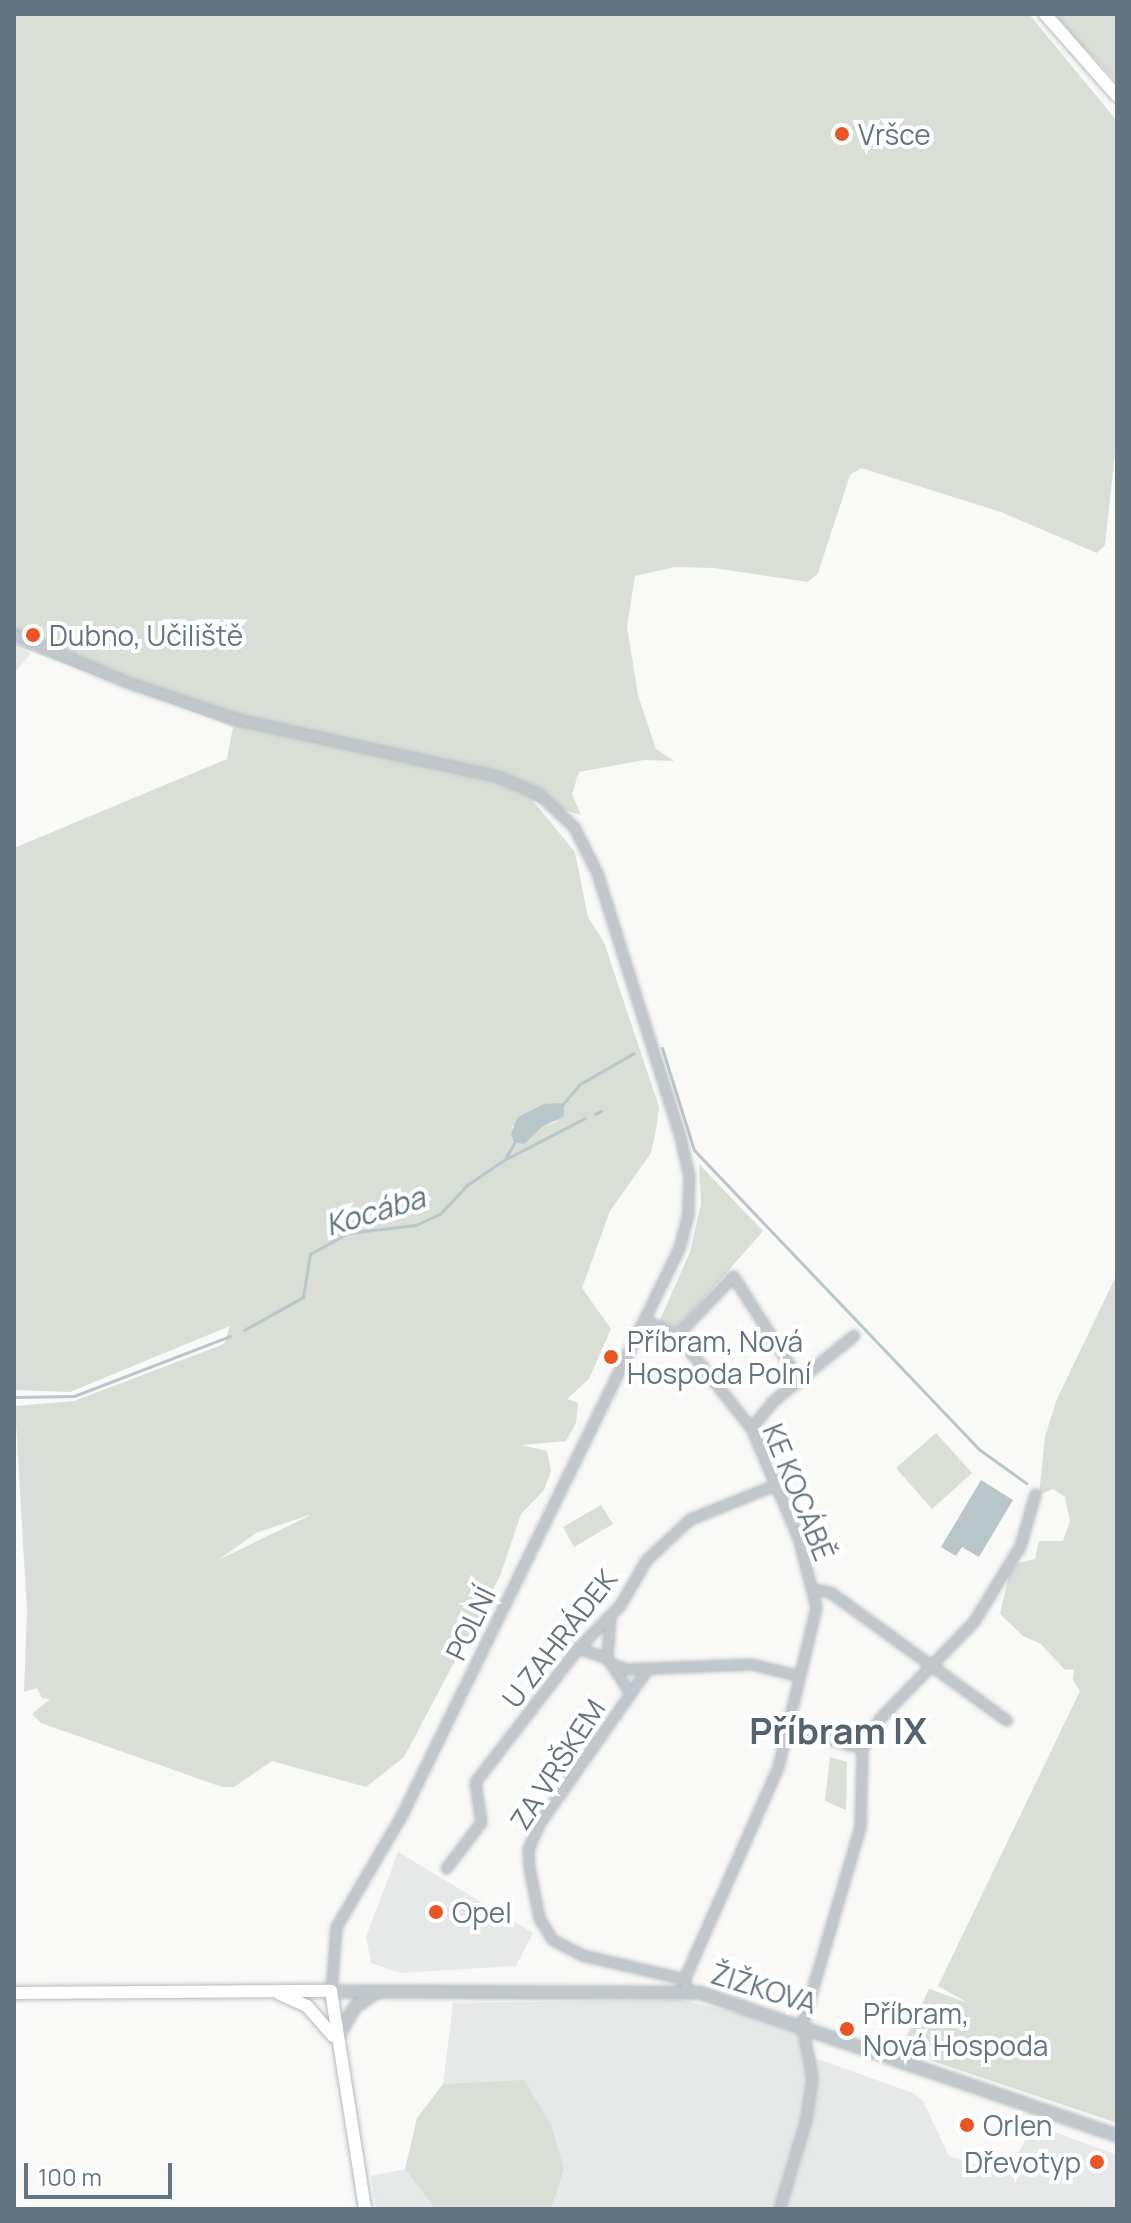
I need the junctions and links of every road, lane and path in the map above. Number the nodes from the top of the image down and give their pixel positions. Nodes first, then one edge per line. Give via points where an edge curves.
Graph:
1 (1045, 14) edge
2 (1117, 96) edge
3 (14, 634) edge
4 (645, 1320) junction
5 (677, 1335) junction
6 (854, 1335) dead end
7 (799, 1380) junction
8 (751, 1428) junction
9 (772, 1486) junction
10 (1035, 1494) dead end
11 (814, 1589) junction
12 (610, 1616) junction
13 (578, 1648) junction
14 (609, 1661) junction
15 (935, 1666) junction
16 (648, 1668) junction
17 (800, 1676) junction
18 (630, 1693) junction
19 (1006, 1720) dead end
20 (789, 1728) junction
21 (862, 1748) junction
22 (446, 1868) dead end
23 (686, 1984) junction
24 (380, 1990) junction
25 (272, 1991) junction
26 (331, 1991) junction
27 (14, 1993) edge
28 (802, 2024) junction
29 (337, 2042) junction
30 (1117, 2135) edge
31 (365, 2209) edge
32 (779, 2209) edge

1 - 2 main road
3 - 4 street, POLNÍ via 129,683 240,720 497,776 539,794 558,810 580,837 597,873 689,1176 688,1214
4 - 5 street, KE KOCÁBĚ
4 - 26 street, POLNÍ via 401,1816 336,1927
5 - 7 street via 733,1276
5 - 8 street, KE KOCÁBĚ
6 - 7 street
7 - 8 street
8 - 9 street, KE KOCÁBĚ
9 - 11 street, KE KOCÁBĚ via 798,1537
9 - 12 street, U ZAHRÁDEK via 690,1519 646,1560
10 - 15 street via 1009,1567 961,1640
11 - 15 street via 830,1592
11 - 17 street, KE KOCÁBĚ via 813,1627
12 - 13 street, U ZAHRÁDEK
12 - 14 street
13 - 14 street
13 - 22 street, U ZAHRÁDEK via 475,1782 481,1822
14 - 16 street
14 - 18 street
15 - 19 street
15 - 21 street via 880,1718
16 - 17 street via 751,1664
16 - 18 street, ZA VRŠKEM
17 - 20 street, KE KOCÁBĚ
18 - 23 street, ZA VRŠKEM via 540,1822 528,1849 529,1867 539,1918 553,1940 582,1955
20 - 21 street
20 - 23 street, KE KOCÁBĚ
21 - 28 street via 856,1849
23 - 24 street, ŽIŽKOVA
23 - 28 street, ŽIŽKOVA
24 - 26 street, ŽIŽKOVA
24 - 29 street via 355,2006
25 - 26 main road
25 - 27 main road
25 - 29 main road via 307,2006
26 - 29 main road
28 - 30 street, ŽIŽKOVA
28 - 32 street via 812,2078 806,2119
29 - 31 main road

